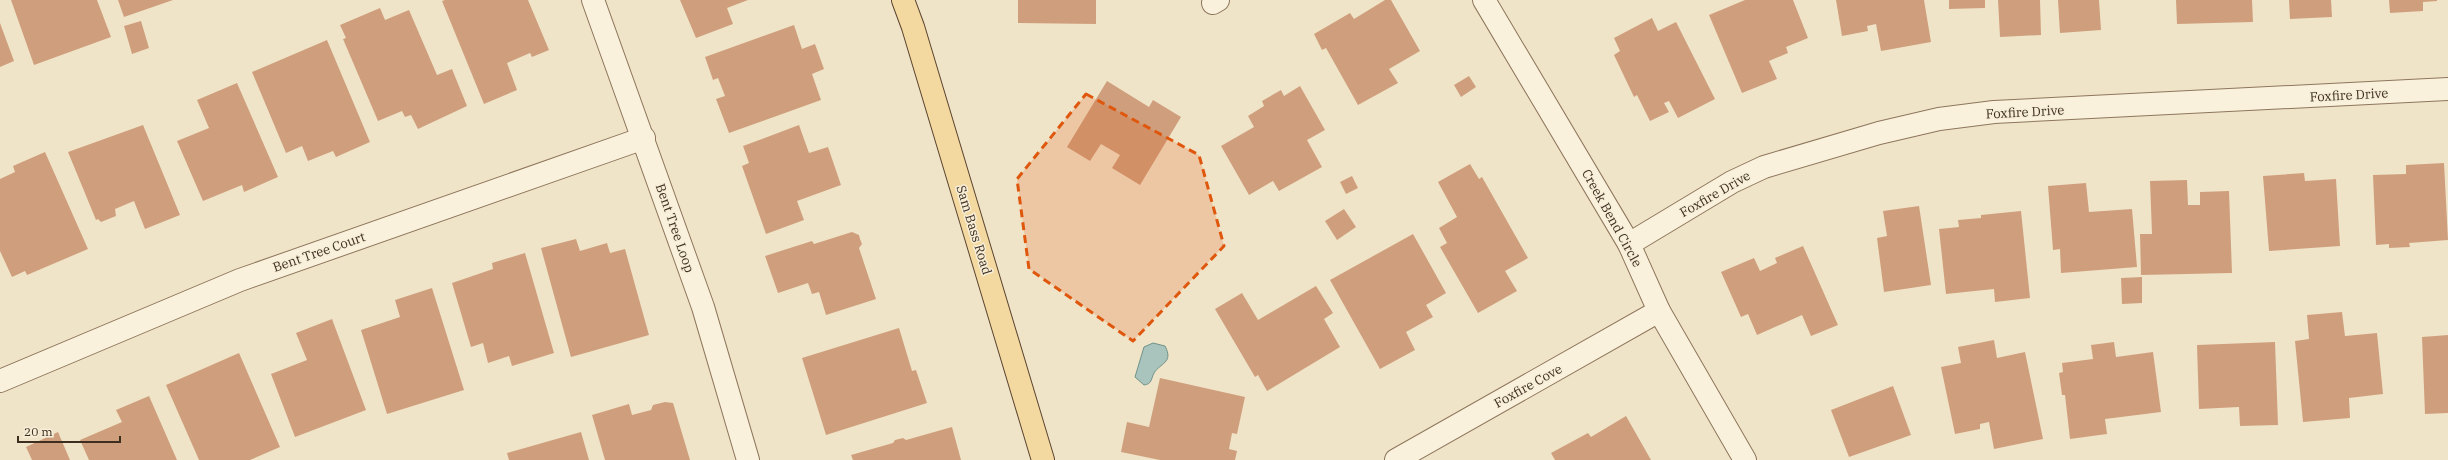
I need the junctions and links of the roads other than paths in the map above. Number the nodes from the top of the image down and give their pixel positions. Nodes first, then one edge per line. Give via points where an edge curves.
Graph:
1 (593, 0) edge
2 (903, 0) edge
3 (1484, 0) edge
4 (2448, 89) edge
5 (644, 138) junction
6 (1629, 244) junction
7 (1659, 311) junction
8 (0, 381) edge
9 (748, 460) edge
10 (1043, 460) edge
11 (1396, 460) edge
12 (1745, 460) edge

1 - 5 street, Bent Tree Loop
2 - 10 main road, Sam Bass Road
3 - 6 street, Creek Bend Circle
4 - 6 street, Foxfire Drive via 1994,112 1939,119 1879,133 1764,167 1732,182
5 - 8 street, Bent Tree Court via 240,280
5 - 9 street, Bent Tree Loop via 703,307
6 - 7 street, Creek Bend Circle
7 - 11 street, Foxfire Cove
7 - 12 street, Creek Bend Circle

